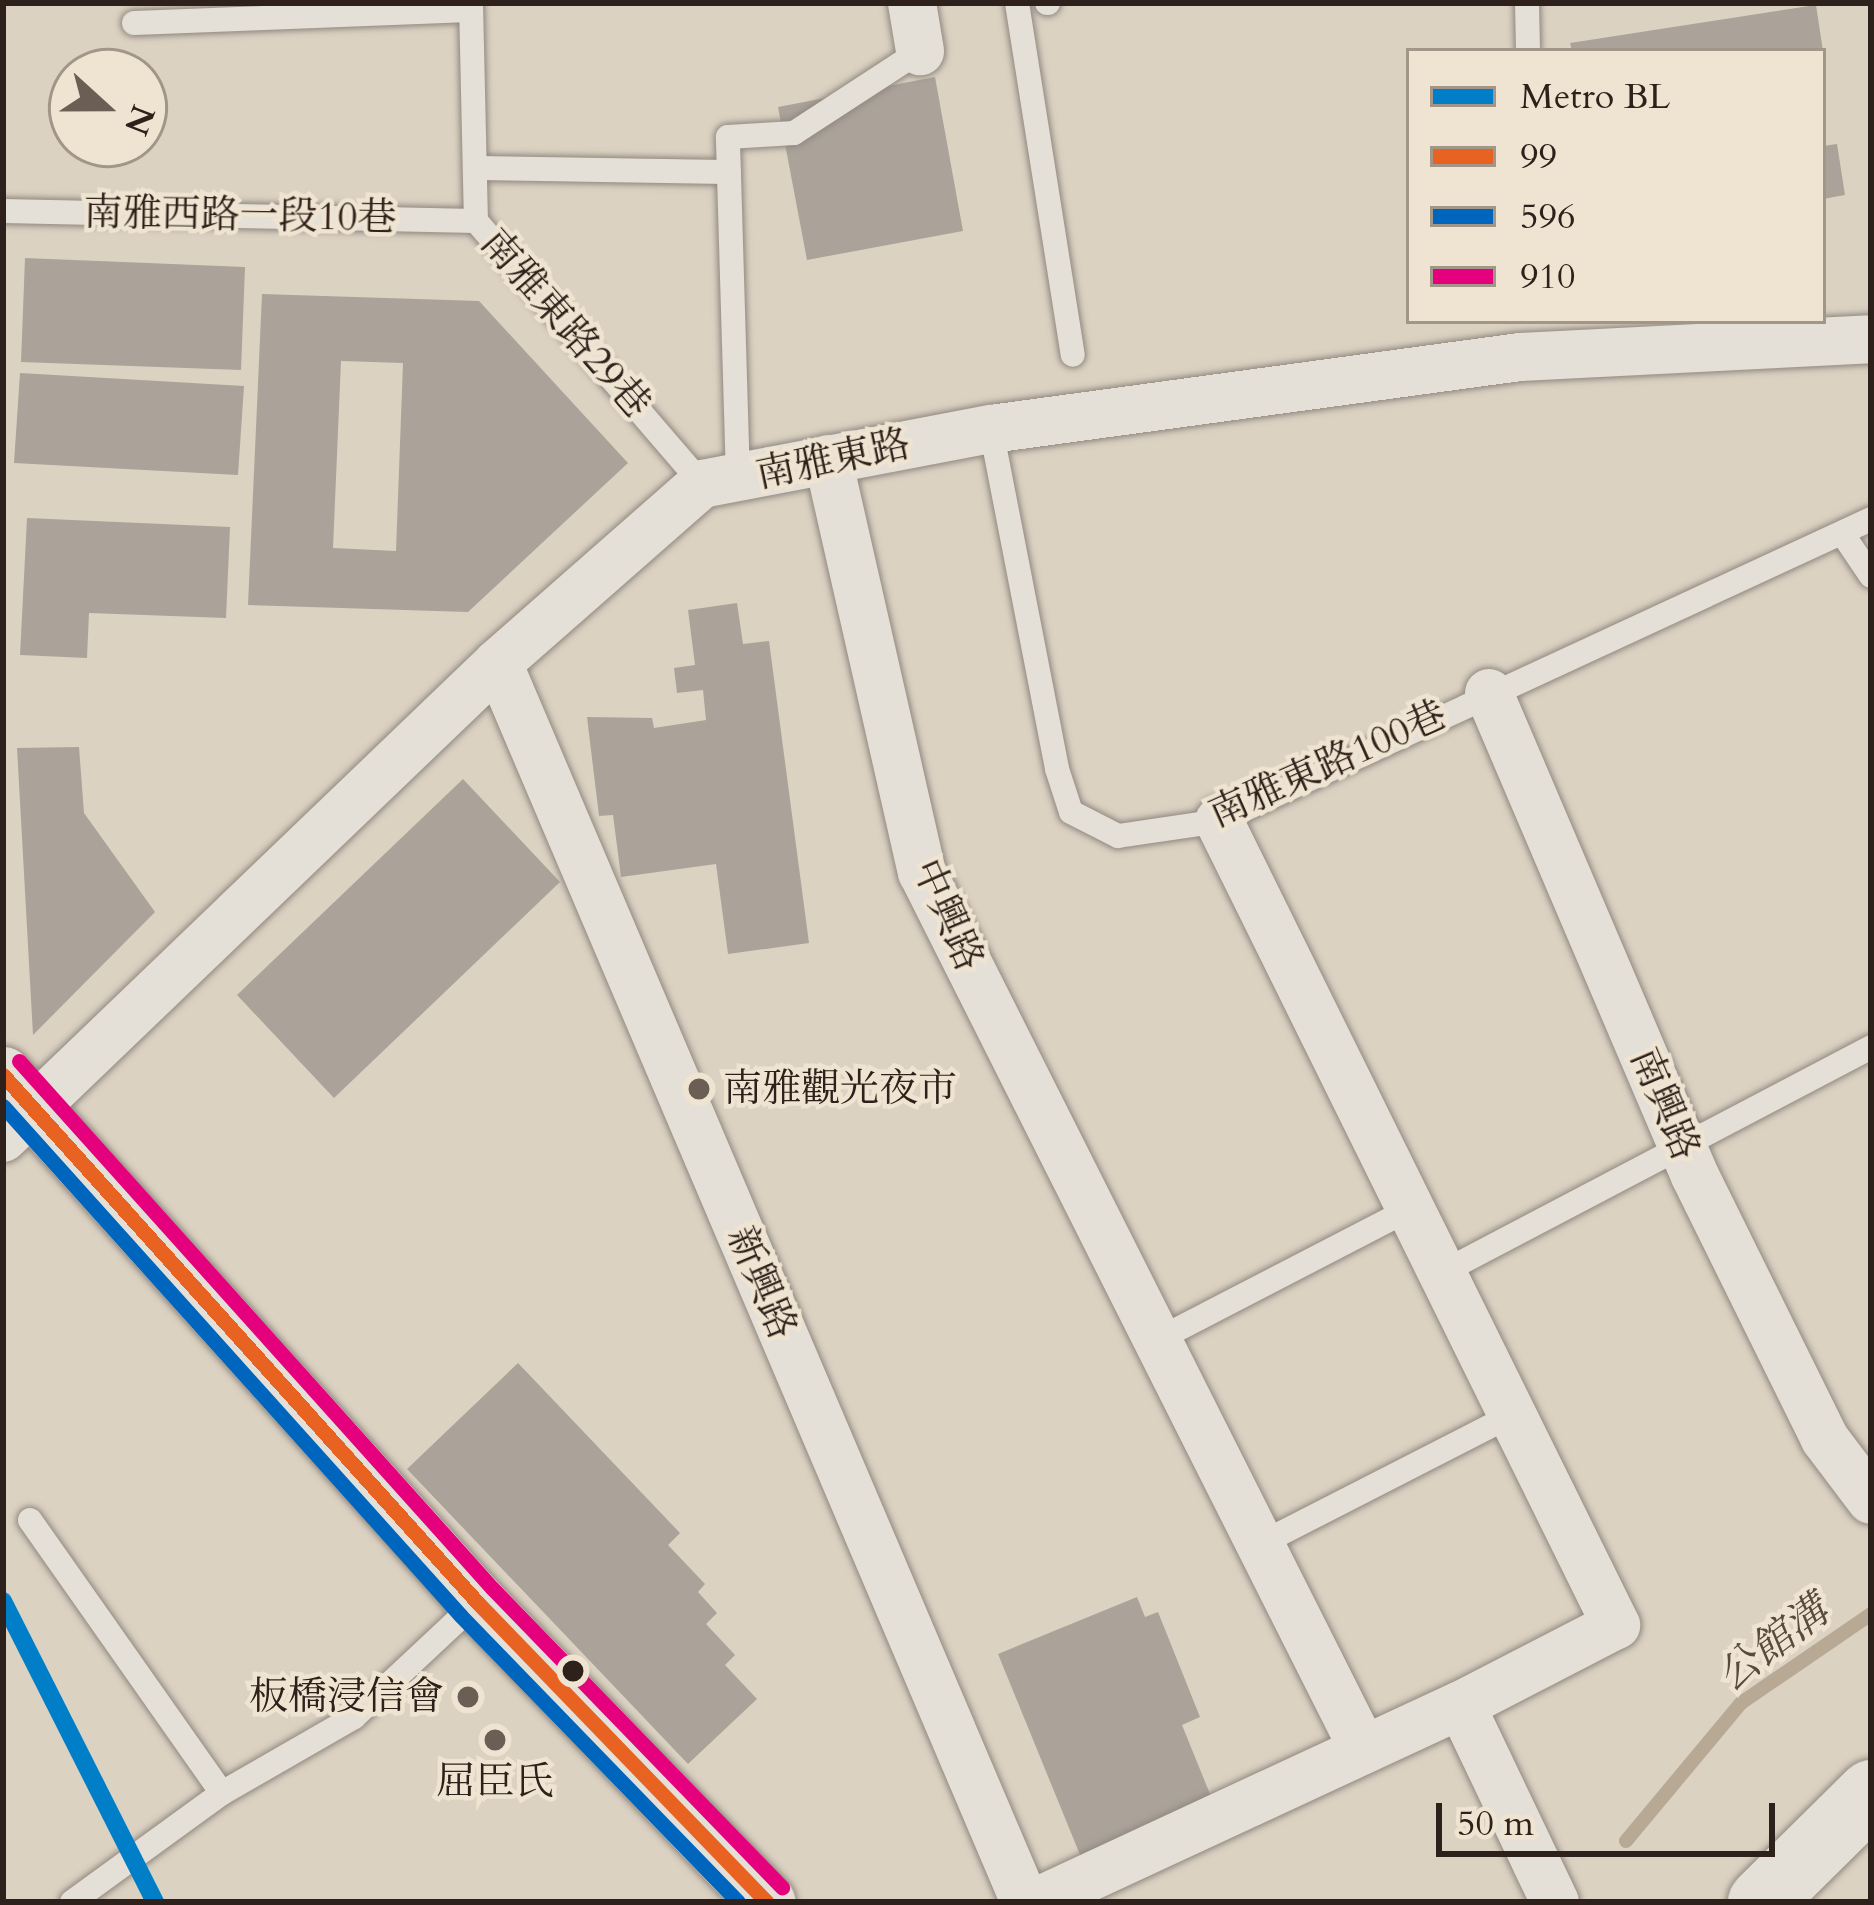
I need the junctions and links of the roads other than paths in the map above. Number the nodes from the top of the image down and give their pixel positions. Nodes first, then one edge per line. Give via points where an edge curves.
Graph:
1 (912, 3) edge
2 (1017, 3) edge
3 (1527, 3) edge
4 (471, 7) edge
5 (134, 23) dead end
6 (1528, 48) edge
7 (920, 51) joint
8 (475, 168) junction
9 (729, 172) junction
10 (3, 211) edge
11 (476, 221) junction
12 (1538, 338) edge
13 (1871, 339) edge
14 (1073, 355) dead end
15 (991, 429) junction
16 (828, 459) junction
17 (720, 482) junction
18 (1871, 519) edge
19 (1844, 536) junction
20 (1871, 576) edge
21 (498, 663) junction
22 (1489, 693) junction
23 (1220, 821) junction
24 (1871, 1047) edge
25 (13, 1106) edge
26 (1684, 1149) junction
27 (1410, 1209) junction
28 (1443, 1272) junction
29 (1156, 1340) junction
30 (1512, 1415) junction
31 (1871, 1500) edge
32 (30, 1520) dead end
33 (1260, 1544) junction
34 (477, 1602) junction
35 (1460, 1705) junction
36 (1363, 1749) junction
37 (222, 1793) junction
38 (1864, 1815) edge
39 (111, 1893) edge
40 (72, 1902) edge
41 (766, 1902) edge
42 (1025, 1902) edge
43 (1036, 1902) edge
44 (1555, 1902) edge
45 (1761, 1902) edge

1 - 7 street
2 - 14 lane
3 - 6 lane
4 - 5 lane
4 - 8 lane, 南雅東路29巷
7 - 9 lane via 794,134 728,137
8 - 9 lane
8 - 11 lane, 南雅東路29巷
9 - 17 lane
10 - 11 lane, 南雅西路一段10巷
11 - 17 lane, 南雅東路29巷
12 - 13 street, 南雅東路
12 - 15 street, 南雅東路
15 - 16 street, 南雅東路
15 - 23 lane, 南雅東路100巷 via 1071,812 1118,836
16 - 17 street, 南雅東路
16 - 29 street, 中興路 via 922,872
17 - 21 street, 南雅東路
18 - 19 lane, 南雅東路100巷
19 - 20 lane
19 - 22 lane, 南雅東路100巷
21 - 25 street, 南雅東路
21 - 42 street, 新興路
22 - 23 lane, 南雅東路100巷
22 - 26 street, 南興路
23 - 27 street
24 - 26 lane
25 - 34 street
26 - 28 lane
26 - 31 street, 南興路 via 1825,1439
27 - 28 street
27 - 29 lane
28 - 30 street
29 - 33 street, 中興路
30 - 33 lane
30 - 35 street via 1616,1625
32 - 37 lane
33 - 36 street, 中興路
34 - 37 lane via 354,1717
34 - 41 street
35 - 36 street
35 - 44 street
36 - 43 street
37 - 39 lane
38 - 45 main road
39 - 40 lane

